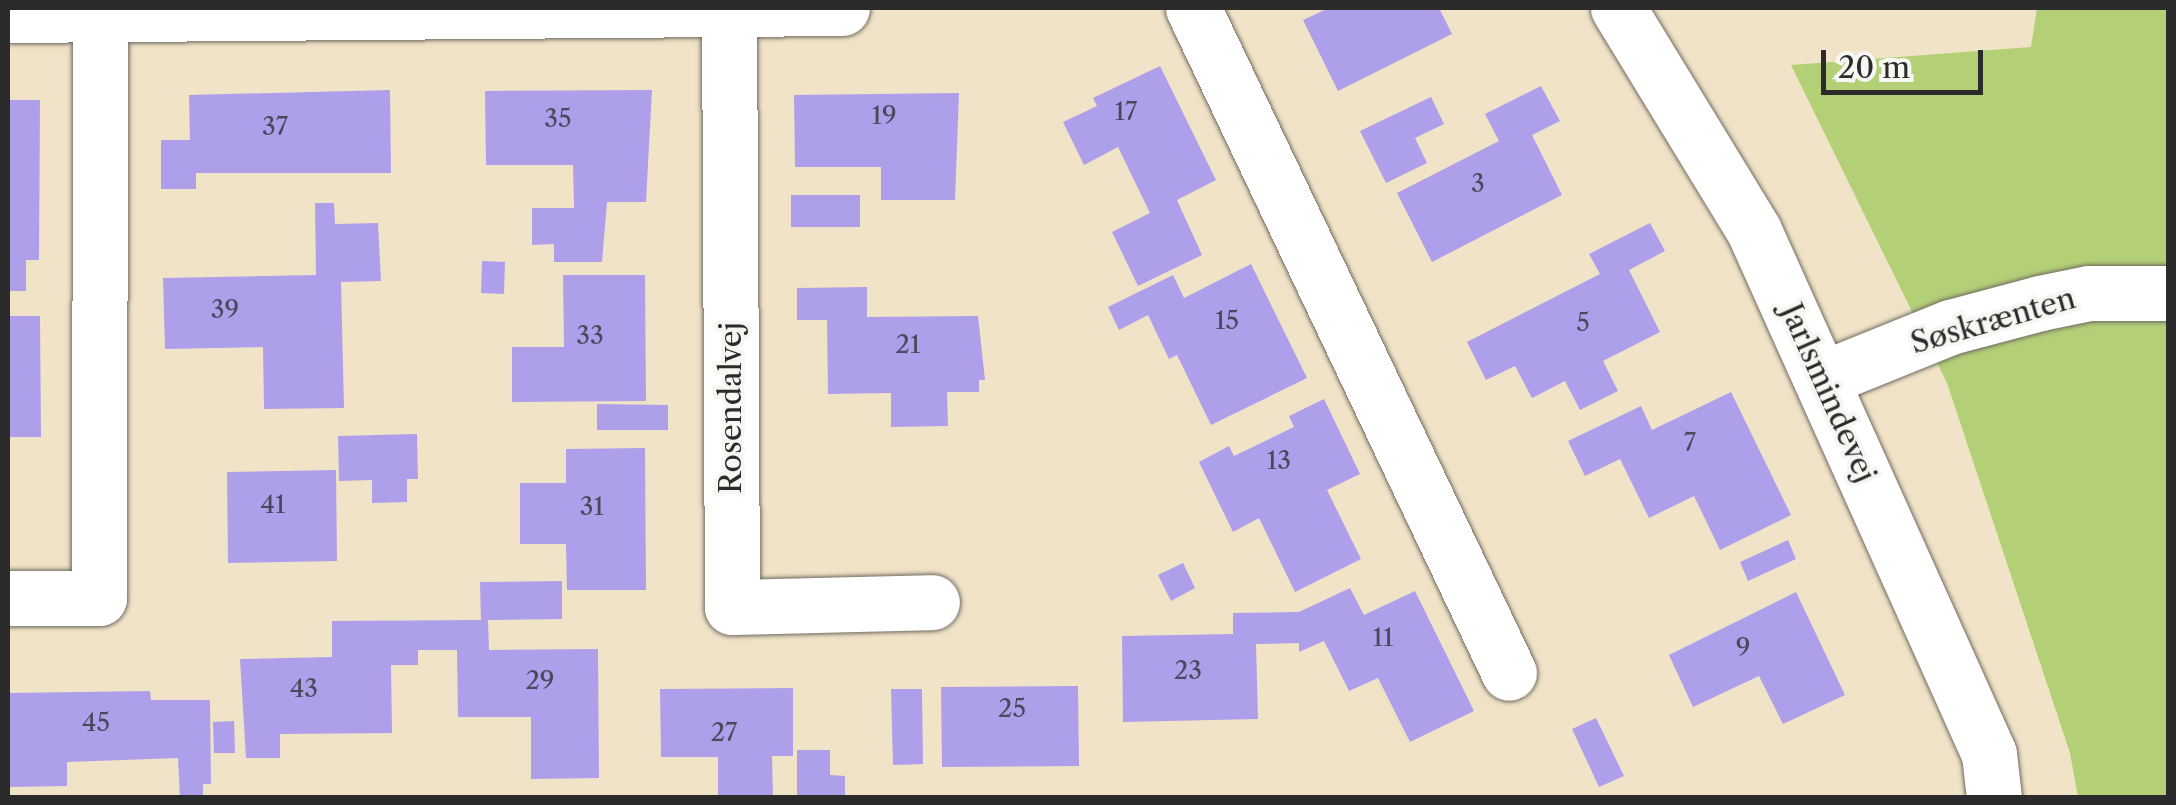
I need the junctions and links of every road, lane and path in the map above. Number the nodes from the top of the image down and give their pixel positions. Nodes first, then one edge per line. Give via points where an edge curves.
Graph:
1 (729, 8) edge
2 (842, 8) edge
3 (1193, 8) edge
4 (1618, 8) edge
5 (418, 9) edge
6 (100, 14) junction
7 (8, 15) edge
8 (2168, 293) edge
9 (1824, 378) junction
10 (8, 598) edge
11 (932, 602) dead end
12 (1509, 673) dead end
13 (1994, 798) edge

1 - 2 street
1 - 5 street
1 - 11 street, Rosendalvej via 732,607
3 - 12 street
4 - 9 street, Jarlsmindevej via 1722,169
5 - 6 street
6 - 7 street
6 - 10 street via 100,598
8 - 9 street, Søskrænten via 2089,293 2040,303 1950,327
9 - 13 street, Jarlsmindevej via 1989,754

